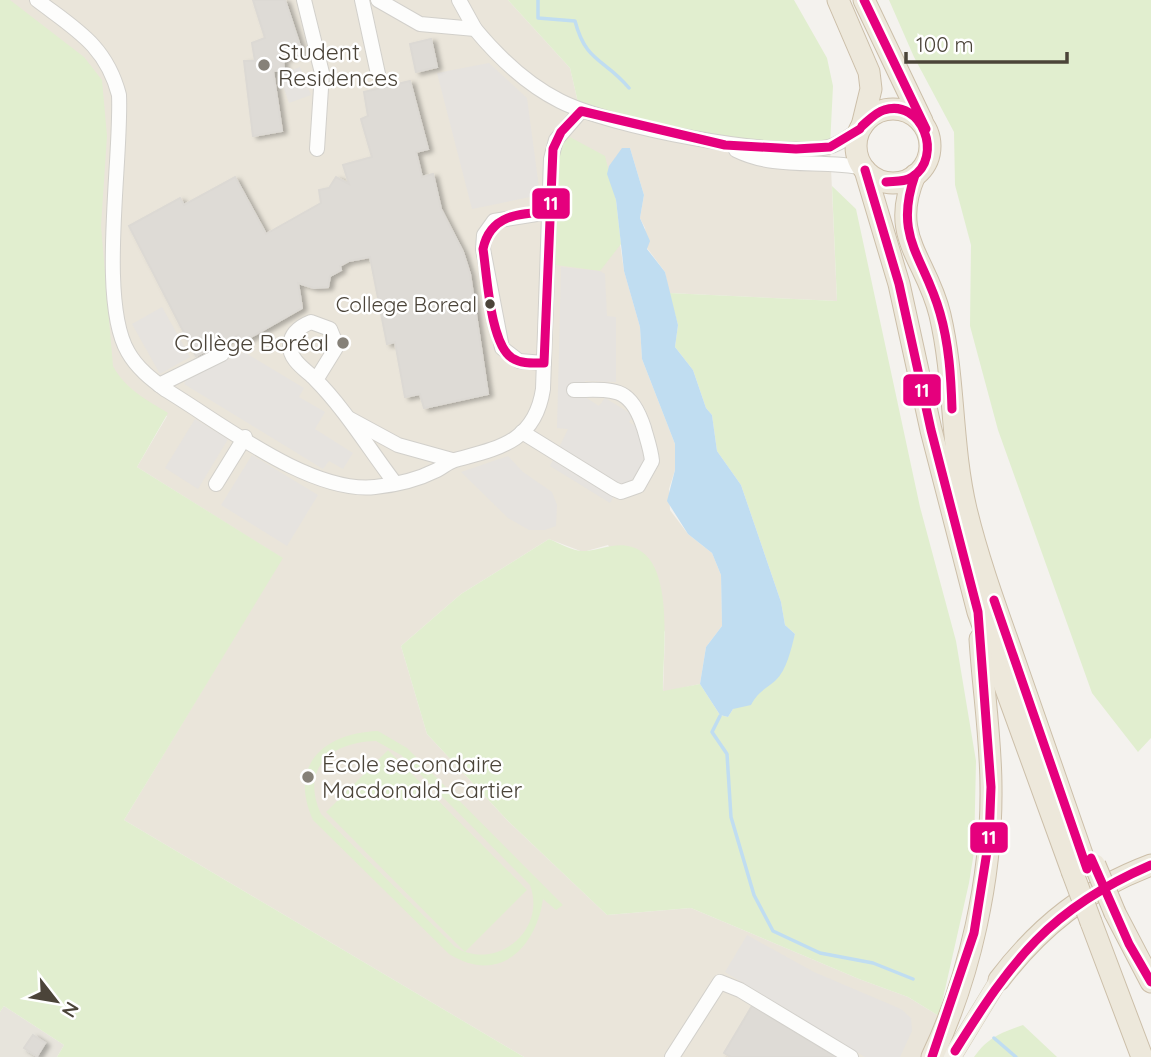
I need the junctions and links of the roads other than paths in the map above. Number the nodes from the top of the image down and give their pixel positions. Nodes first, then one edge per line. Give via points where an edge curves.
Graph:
1 (37, 0) edge
2 (303, 0) edge
3 (362, 0) edge
4 (379, 0) edge
5 (460, 0) edge
6 (838, 0) edge
7 (864, 0) edge
8 (475, 29) junction
9 (378, 74) dead end
10 (581, 111) junction
11 (861, 127) junction
12 (926, 129) junction
13 (725, 145) junction
14 (317, 149) dead end
15 (864, 169) junction
16 (915, 175) junction
17 (549, 212) junction
18 (222, 354) dead end
19 (544, 363) junction
20 (316, 380) dead end
21 (159, 385) junction
22 (574, 390) dead end
23 (343, 415) junction
24 (522, 432) junction
25 (244, 437) junction
26 (452, 460) junction
27 (395, 483) junction
28 (216, 484) dead end
29 (978, 612) junction
30 (1151, 865) edge
31 (1085, 868) junction
32 (1103, 917) junction
33 (999, 980) joint
34 (1151, 982) edge
35 (1151, 1039) edge
36 (673, 1057) edge
37 (851, 1057) edge
38 (932, 1057) edge
39 (952, 1057) edge
40 (1142, 1057) edge

1 - 21 street via 97,47 114,77 120,115 114,225 116,304 126,350
2 - 14 street via 321,73
3 - 9 street
4 - 8 street via 420,24
5 - 8 street
6 - 11 highway via 869,72 871,89
7 - 12 highway
8 - 10 street via 516,72
10 - 13 street
10 - 17 street via 561,132 553,149
11 - 12 highway via 889,109 911,113
11 - 13 street via 830,147
11 - 15 highway via 856,149
12 - 16 highway via 930,149
13 - 15 street via 772,162 829,162
15 - 16 highway via 884,182 906,181
15 - 29 highway via 899,285
16 - 31 highway via 905,198 904,220 940,313 966,510
17 - 19 street
17 - 19 street via 495,221 484,235 483,250 502,348 519,361
18 - 21 street
19 - 24 street via 542,399
20 - 23 street
21 - 25 street
22 - 24 street via 617,391 637,407 652,461 638,486 621,492 614,489
23 - 26 street via 398,445
23 - 27 street
24 - 26 street via 492,452
25 - 27 street via 325,481 360,487
25 - 28 street
26 - 27 street via 436,471
29 - 31 highway
29 - 38 highway via 992,787 989,839 974,933
30 - 33 highway via 1126,874 1068,908 1021,951
31 - 32 highway, bridge
32 - 34 highway
32 - 35 highway
32 - 40 highway
33 - 39 main road
36 - 37 street via 720,982

